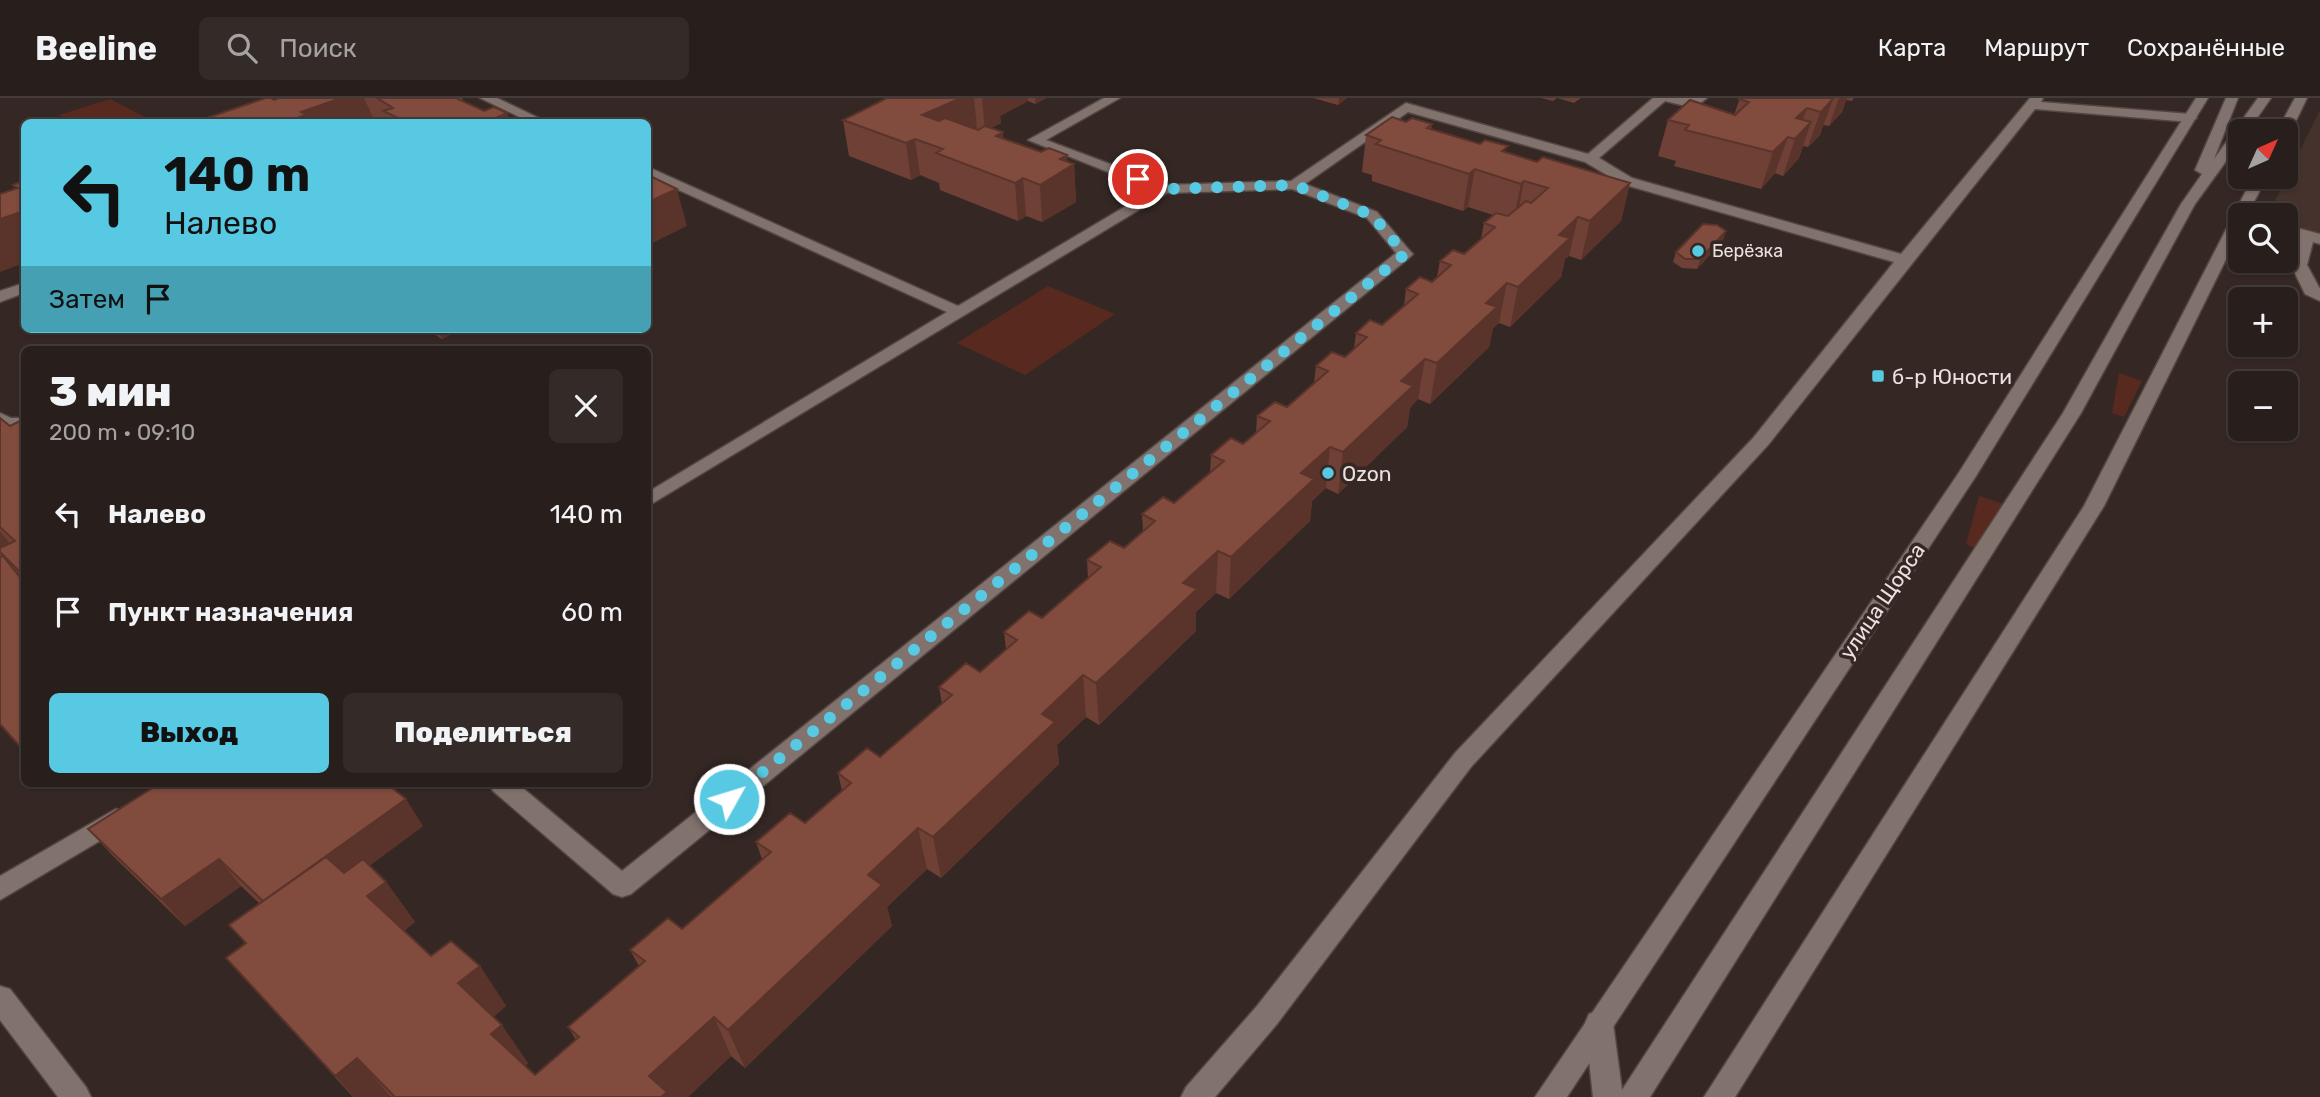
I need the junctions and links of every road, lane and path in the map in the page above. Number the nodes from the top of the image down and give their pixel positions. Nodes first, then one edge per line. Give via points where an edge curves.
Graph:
1 (486, 98) edge
2 (1114, 98) edge
3 (1390, 98) edge
4 (1661, 98) edge
5 (1667, 98) edge
6 (1701, 98) edge
7 (2202, 98) edge
8 (2232, 98) edge
9 (2265, 98) edge
10 (2301, 98) edge
11 (2034, 102) edge
12 (1406, 107) junction
13 (2190, 118) junction
14 (533, 119) edge
15 (2250, 119) edge
16 (2290, 119) edge
17 (2228, 149) edge
18 (1591, 159) junction
19 (651, 172) edge
20 (1294, 185) junction
21 (1164, 189) junction
22 (2188, 204) junction
23 (2314, 238) edge
24 (2228, 241) edge
25 (1904, 260) junction
26 (21, 289) edge
27 (2320, 296) edge
28 (0, 298) edge
29 (959, 312) junction
30 (0, 418) edge
31 (21, 423) edge
32 (651, 498) edge
33 (506, 787) edge
34 (139, 806) edge
35 (0, 889) edge
36 (0, 998) edge
37 (1600, 1023) junction
38 (76, 1097) edge
39 (1196, 1097) edge
40 (1550, 1097) edge
41 (1608, 1097) edge
42 (1633, 1097) edge
43 (1719, 1097) edge

1 - 14 main road
2 - 21 main road via 1035,140
3 - 12 main road
4 - 18 main road
5 - 6 main road via 1694,104
7 - 13 main road, улица Щорса
8 - 22 main road
9 - 15 main road
10 - 16 main road
11 - 13 main road
11 - 25 main road
12 - 18 main road
12 - 20 main road
13 - 37 main road, улица Щорса via 1962,483
17 - 22 main road
18 - 25 main road via 1627,181
19 - 29 main road
20 - 21 main road
20 - 33 main road via 1372,215 1405,254 622,886
21 - 29 main road
22 - 42 main road via 2072,413
23 - 27 main road via 2298,265 2311,291
24 - 43 main road via 2094,506
25 - 39 main road via 1761,441 1463,760 1267,1015
26 - 28 main road
29 - 32 main road
30 - 31 main road
34 - 35 main road
36 - 38 main road
37 - 40 main road, улица Щорса
37 - 41 main road

